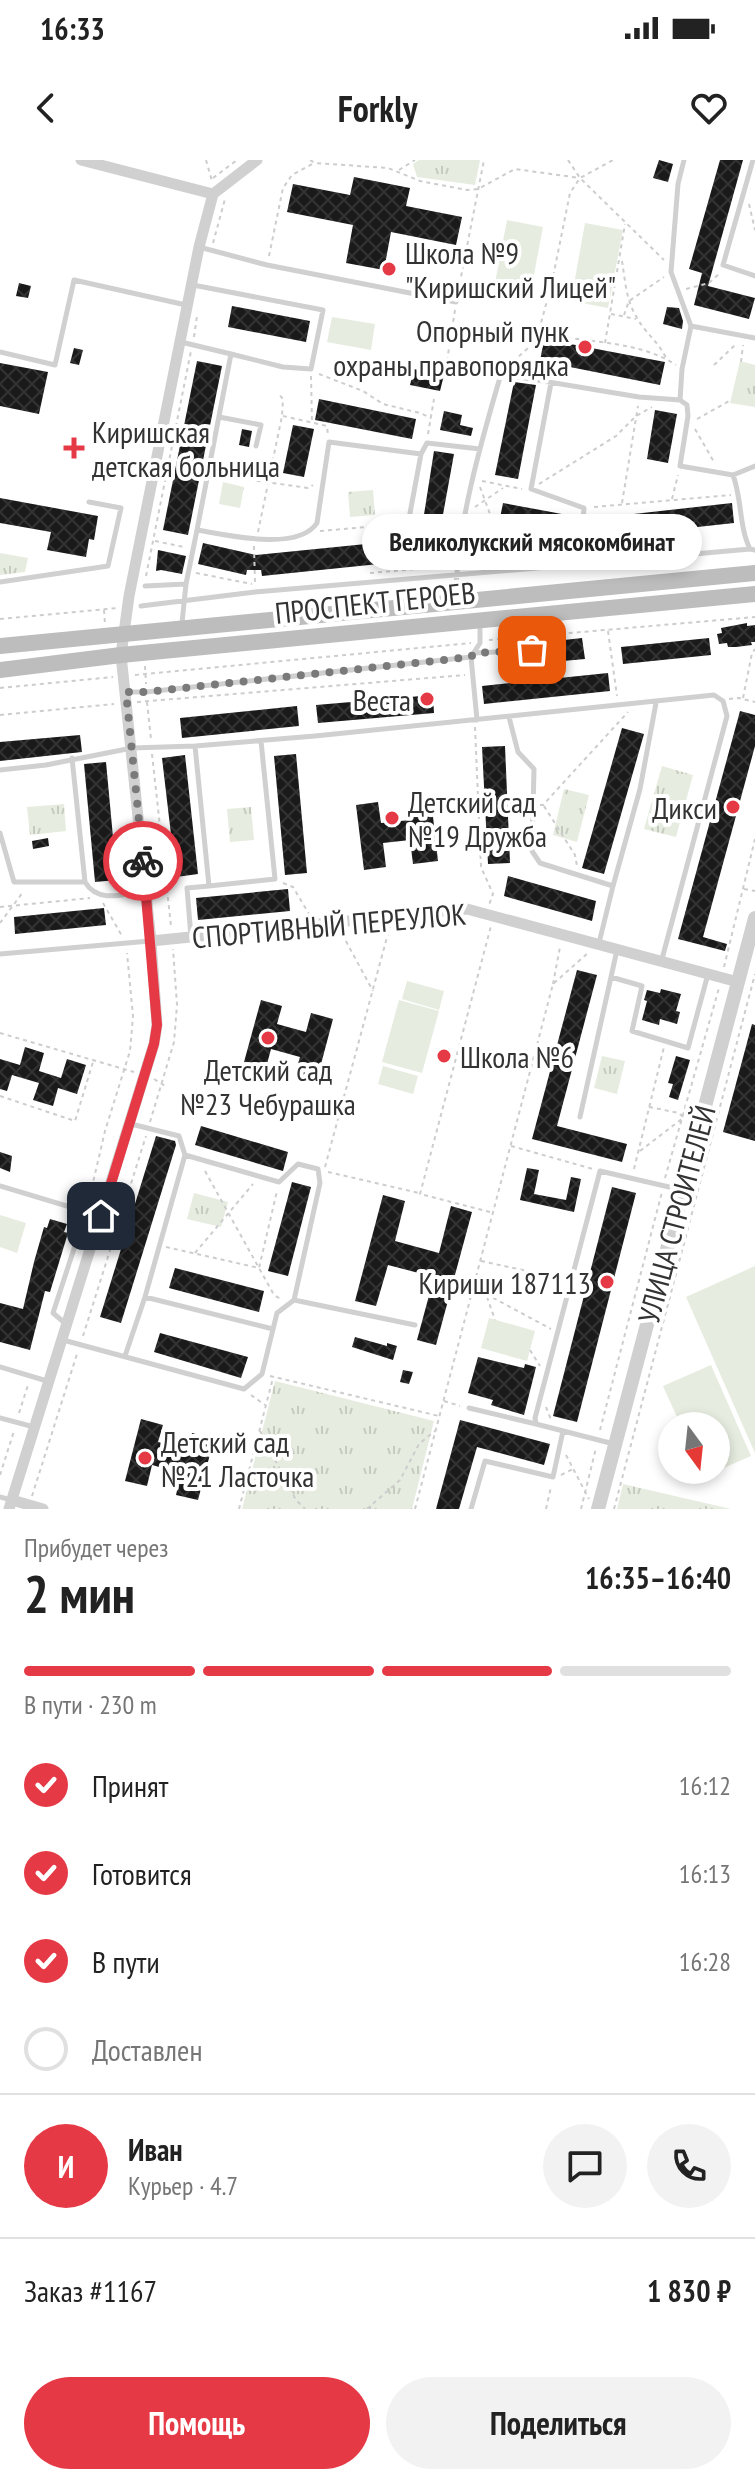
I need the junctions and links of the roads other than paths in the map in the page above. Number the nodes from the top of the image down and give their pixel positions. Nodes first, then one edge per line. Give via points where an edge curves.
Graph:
1 (81, 160) edge
2 (257, 160) edge
3 (684, 160) edge
4 (753, 160) edge
5 (213, 194) junction
6 (204, 248) junction
7 (755, 276) edge
8 (192, 285) junction
9 (456, 302) road end
10 (187, 305) junction
11 (691, 326) junction
12 (755, 338) edge
13 (186, 344) junction
14 (0, 352) edge
15 (231, 354) junction
16 (551, 383) junction
17 (680, 400) junction
18 (219, 417) junction
19 (256, 446) dead end
20 (480, 449) junction
21 (421, 454) junction
22 (755, 466) edge
23 (733, 475) junction
24 (89, 502) dead end
25 (583, 520) dead end
26 (408, 524) road end
27 (197, 530) junction
28 (463, 536) junction
29 (583, 536) dead end
30 (752, 549) edge
31 (457, 562) junction
32 (583, 564) junction
33 (755, 573) edge
34 (454, 576) junction
35 (0, 582) edge
36 (186, 584) junction
37 (145, 586) road end
38 (755, 594) edge
39 (184, 601) junction
40 (456, 602) junction
41 (141, 606) dead end
42 (480, 620) junction
43 (182, 629) junction
44 (124, 633) junction
45 (0, 646) edge
46 (532, 650) dead end
47 (121, 655) junction
48 (472, 655) junction
49 (0, 670) edge
50 (127, 697) junction
51 (656, 703) junction
52 (509, 717) junction
53 (477, 720) junction
54 (261, 741) junction
55 (195, 746) junction
56 (132, 748) junction
57 (72, 758) junction
58 (0, 770) edge
59 (0, 833) edge
60 (85, 882) junction
61 (209, 886) junction
62 (613, 886) junction
63 (146, 891) junction
64 (755, 918) edge
65 (191, 937) junction
66 (151, 941) junction
67 (599, 944) junction
68 (617, 949) junction
69 (0, 954) edge
70 (662, 960) junction
71 (708, 973) junction
72 (611, 977) junction
73 (738, 982) junction
74 (580, 1117) dead end
75 (130, 1123) junction
76 (185, 1155) junction
77 (0, 1186) edge
78 (683, 1190) junction
79 (86, 1212) junction
80 (101, 1216) junction
81 (145, 1297) junction
82 (294, 1300) junction
83 (66, 1325) junction
84 (415, 1325) dead end
85 (273, 1329) junction
86 (61, 1339) junction
87 (125, 1356) junction
88 (0, 1367) edge
89 (48, 1381) junction
90 (469, 1408) road end
91 (0, 1418) edge
92 (536, 1424) junction
93 (35, 1428) junction
94 (563, 1431) junction
95 (615, 1444) junction
96 (7, 1502) edge
97 (43, 1509) edge
98 (471, 1509) edge
99 (598, 1509) edge

1 - 5 street
2 - 5 street
3 - 11 lane via 671,272
4 - 7 lane via 723,265
5 - 6 street
6 - 8 street
6 - 9 lane
8 - 10 street
8 - 15 lane via 323,310 311,369
10 - 13 street
10 - 14 lane via 74,280 55,365
11 - 12 lane
11 - 17 lane
13 - 15 lane
13 - 44 street
15 - 18 lane
16 - 17 lane
16 - 20 lane via 501,374
16 - 25 lane via 531,489 584,508
17 - 23 lane via 687,405 688,416 680,466
18 - 19 lane via 261,425
18 - 27 lane
20 - 21 lane via 427,443
20 - 28 lane
21 - 26 lane
21 - 27 lane via 329,442 317,523 311,532 254,540
22 - 23 lane
23 - 30 lane
24 - 35 lane via 121,508 108,566
27 - 36 lane
28 - 31 lane
28 - 31 lane via 530,548
29 - 32 lane
30 - 32 lane
31 - 34 lane
32 - 34 lane
33 - 40 main road, ПРОСПЕКТ ГЕРОЕВ
34 - 39 lane
34 - 40 lane
36 - 37 lane
36 - 39 lane
38 - 42 main road, ПРОСПЕКТ ГЕРОЕВ
39 - 41 lane
39 - 43 lane
40 - 43 main road, ПРОСПЕКТ ГЕРОЕВ
42 - 47 main road, ПРОСПЕКТ ГЕРОЕВ
42 - 48 lane via 480,641
43 - 44 main road, ПРОСПЕКТ ГЕРОЕВ
44 - 45 main road, ПРОСПЕКТ ГЕРОЕВ
44 - 47 street
46 - 48 lane
47 - 49 main road, ПРОСПЕКТ ГЕРОЕВ
47 - 50 street
48 - 50 lane
48 - 53 lane
50 - 56 street
51 - 52 lane
51 - 62 lane via 640,789
51 - 70 lane via 714,695 723,701 727,716
52 - 53 lane
52 - 62 lane via 518,752 534,769 532,851 540,863
53 - 54 lane
54 - 55 lane
54 - 61 lane via 275,879
55 - 56 lane
55 - 61 lane
56 - 57 lane
56 - 63 street
57 - 58 lane
57 - 60 lane
59 - 60 lane via 14,882
60 - 63 lane via 103,896
61 - 65 lane via 187,888
62 - 67 lane
63 - 66 street
64 - 73 street, УЛИЦА СТРОИТЕЛЕЙ
65 - 66 street, СПОРТИВНЫЙ ПЕРЕУЛОК
65 - 67 street, СПОРТИВНЫЙ ПЕРЕУЛОК via 467,909 489,920
66 - 69 lane
66 - 75 street via 157,1025
67 - 68 street, СПОРТИВНЫЙ ПЕРЕУЛОК
68 - 70 street, СПОРТИВНЫЙ ПЕРЕУЛОК
68 - 72 lane
70 - 71 street, СПОРТИВНЫЙ ПЕРЕУЛОК
71 - 72 lane via 688,1048 632,1031 642,986
71 - 73 street, СПОРТИВНЫЙ ПЕРЕУЛОК
72 - 74 lane
73 - 78 street, УЛИЦА СТРОИТЕЛЕЙ
75 - 76 lane via 179,1136
75 - 80 street
76 - 81 lane
76 - 82 lane via 279,1182 298,1164 318,1169 320,1183
77 - 79 lane
78 - 92 lane via 600,1171
78 - 95 street, УЛИЦА СТРОИТЕЛЕЙ
79 - 80 lane
79 - 83 lane via 53,1313
80 - 83 street
81 - 85 lane
81 - 87 lane
82 - 84 lane
82 - 85 lane via 277,1313
83 - 86 street
85 - 87 lane via 262,1374 244,1389
86 - 87 lane
86 - 89 street
88 - 89 lane
89 - 93 street
90 - 92 lane
91 - 93 lane
92 - 94 lane
93 - 96 street
94 - 95 lane
94 - 98 lane via 553,1477 485,1461
95 - 99 street, УЛИЦА СТРОИТЕЛЕЙ
96 - 97 street

